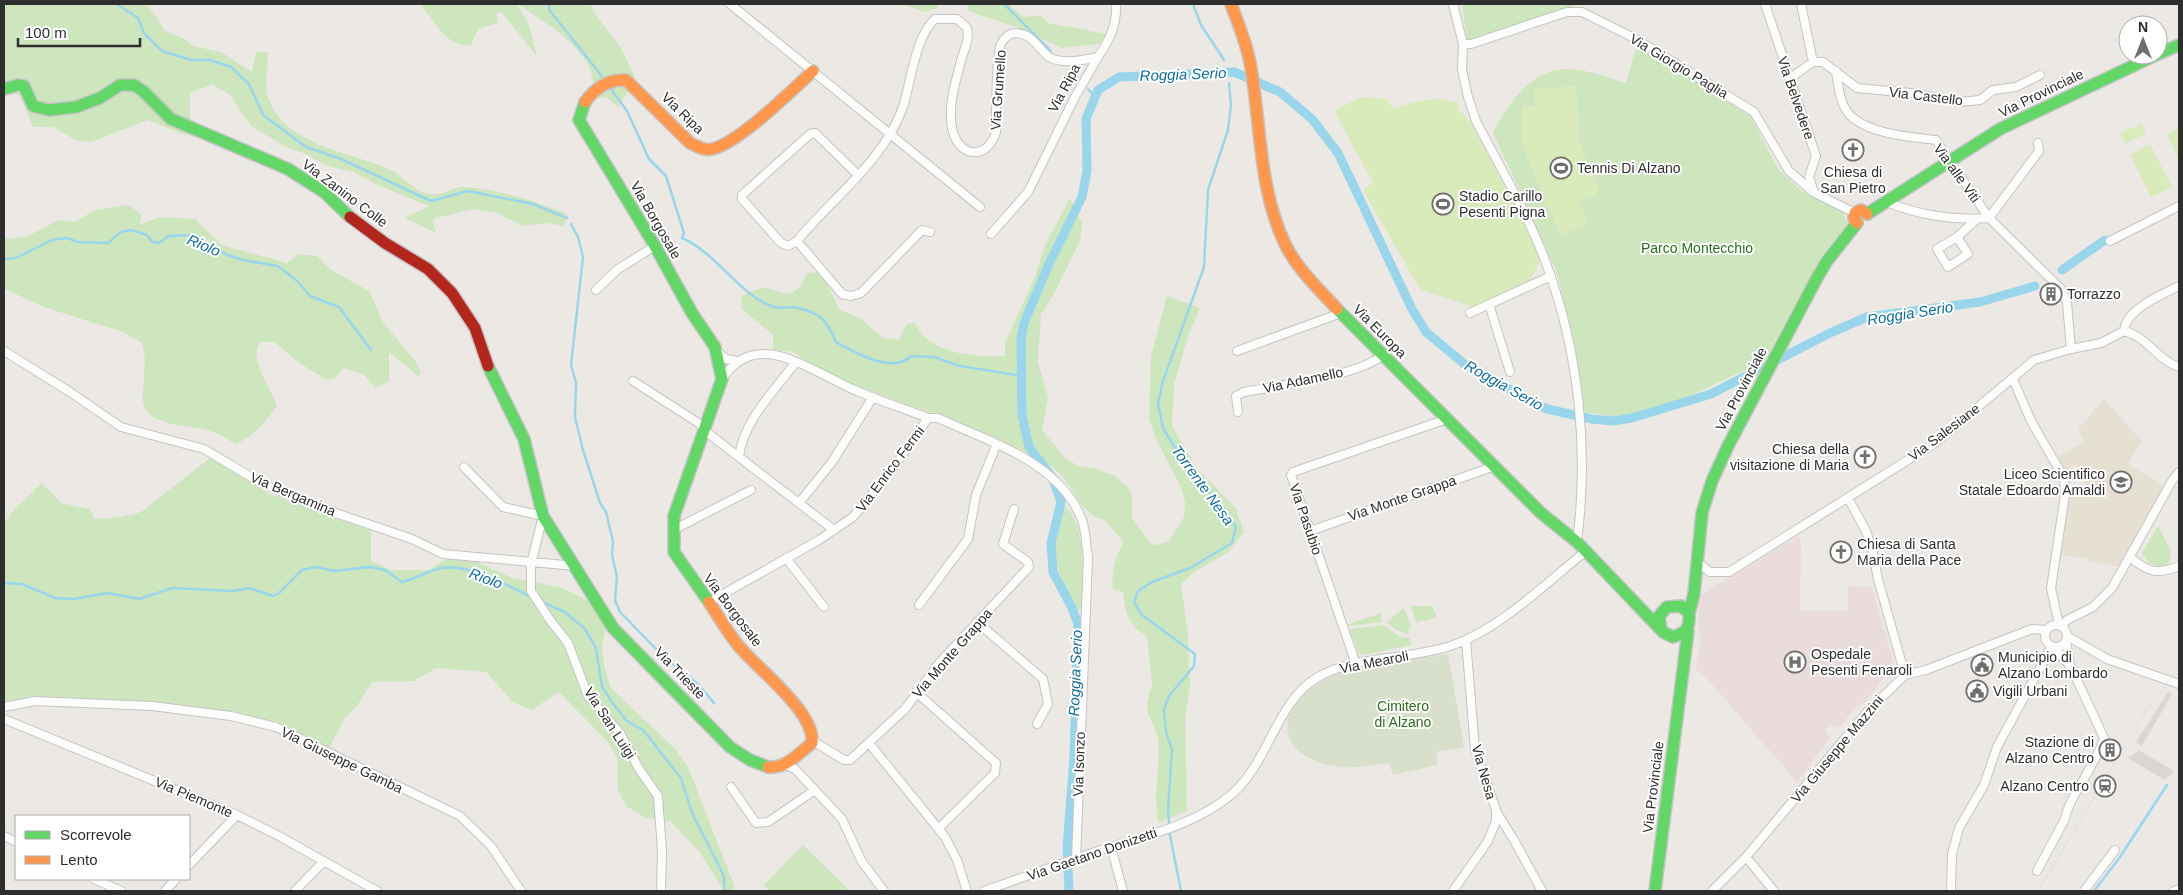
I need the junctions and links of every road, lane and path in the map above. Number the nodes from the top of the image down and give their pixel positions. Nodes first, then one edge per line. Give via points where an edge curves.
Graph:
1 (730, 4) edge
2 (1116, 4) edge
3 (1231, 4) edge
4 (1453, 4) edge
5 (1765, 4) edge
6 (1801, 4) edge
7 (1463, 44) junction
8 (1098, 57) junction
9 (1813, 62) junction
10 (2135, 65) edge
11 (1836, 71) junction
12 (813, 72) junction
13 (2040, 75) dead end
14 (1789, 79) junction
15 (4, 89) edge
16 (587, 132) joint
17 (892, 133) junction
18 (2038, 143) dead end
19 (1951, 161) junction
20 (858, 175) junction
21 (1813, 192) junction
22 (1887, 202) junction
23 (2179, 206) edge
24 (980, 207) dead end
25 (1856, 218) junction
26 (1989, 218) junction
27 (1977, 219) junction
28 (930, 232) dead end
29 (991, 234) dead end
30 (1957, 237) dead end
31 (797, 240) junction
32 (2110, 241) dead end
33 (655, 246) junction
34 (1551, 276) junction
35 (2179, 286) edge
36 (596, 290) dead end
37 (1489, 304) junction
38 (1340, 313) junction
39 (1470, 313) dead end
40 (2124, 331) junction
41 (715, 347) junction
42 (2070, 349) junction
43 (1237, 351) dead end
44 (4, 352) edge
45 (1383, 355) junction
46 (738, 361) junction
47 (796, 362) junction
48 (2179, 367) edge
49 (1510, 372) dead end
50 (722, 379) junction
51 (2013, 379) junction
52 (634, 381) dead end
53 (873, 397) junction
54 (1238, 412) dead end
55 (928, 418) junction
56 (1447, 419) junction
57 (705, 431) junction
58 (996, 446) junction
59 (739, 457) junction
60 (1495, 466) junction
61 (464, 468) dead end
62 (2179, 472) edge
63 (751, 490) dead end
64 (1848, 498) junction
65 (799, 503) junction
66 (1014, 509) dead end
67 (543, 516) junction
68 (673, 530) junction
69 (834, 530) junction
70 (1310, 532) junction
71 (1577, 542) junction
72 (1586, 552) junction
73 (786, 558) junction
74 (2131, 558) junction
75 (1696, 561) junction
76 (531, 564) junction
77 (576, 566) junction
78 (2179, 566) edge
79 (1693, 586) junction
80 (709, 602) junction
81 (919, 605) dead end
82 (1678, 605) junction
83 (1639, 606) junction
84 (824, 607) dead end
85 (1664, 609) junction
86 (1689, 613) junction
87 (977, 622) junction
88 (2060, 626) junction
89 (1688, 630) junction
90 (2046, 630) junction
91 (1665, 632) junction
92 (2066, 639) junction
93 (1466, 640) junction
94 (2053, 647) junction
95 (1685, 657) junction
96 (1356, 664) junction
97 (2070, 667) junction
98 (1905, 675) junction
99 (2179, 684) edge
100 (916, 692) junction
101 (4, 707) edge
102 (4, 719) edge
103 (1037, 724) dead end
104 (813, 740) junction
105 (869, 743) junction
106 (786, 765) junction
107 (731, 787) dead end
108 (815, 790) junction
109 (1496, 810) junction
110 (237, 815) junction
111 (1199, 815) joint
112 (1495, 826) junction
113 (939, 828) junction
114 (1514, 840) junction
115 (1111, 847) junction
116 (2115, 850) dead end
117 (1746, 857) junction
118 (1076, 858) junction
119 (324, 861) junction
120 (190, 865) edge
121 (2036, 871) dead end
122 (96, 880) edge
123 (175, 880) edge
124 (2179, 889) edge
125 (121, 891) edge
126 (164, 891) edge
127 (295, 891) edge
128 (377, 891) edge
129 (521, 891) edge
130 (661, 891) edge
131 (884, 891) edge
132 (967, 891) edge
133 (984, 891) edge
134 (1123, 891) edge
135 (1452, 891) edge
136 (1542, 891) edge
137 (1655, 891) edge
138 (1712, 891) edge
139 (1774, 891) edge
140 (1950, 891) edge
141 (2084, 891) edge
142 (2174, 891) edge

1 - 12 street
2 - 8 street via 1113,33
3 - 38 street, Via Europa via 1252,73 1274,217 1286,246
4 - 7 street
5 - 14 street, Via Belvedere
6 - 9 street
7 - 21 street, Via Giorgio Paglia via 1472,44 1567,12 1582,12 1636,39 1754,112 1789,171
7 - 34 street via 1462,70 1476,121 1522,209
8 - 17 street, Via Grumello via 1074,62 1050,57 1029,37 1011,33 1001,44 993,142 975,153 965,151 955,138 951,109 952,92 969,35 967,28 957,19 935,19 926,30
8 - 29 street, Via Ripa via 1028,192
9 - 11 street, Via Castello via 1823,62
9 - 14 street
10 - 19 street, Via Provinciale via 2000,129
11 - 13 street, Via Castello via 1857,88 1960,102 1980,100 1993,90 2016,87
11 - 19 street, Via alle Viti via 1840,94 1850,115 1878,131 1936,140
12 - 16 street, Via Ripa via 730,141 712,149 698,148 690,143 626,80 617,78 606,83 580,110 580,120
12 - 17 street
14 - 21 street, Via Belvedere via 1816,156 1809,177
15 - 67 street, Via Zanino Colle via 24,86 33,106 40,110 80,106 99,99 116,86 137,86 171,119 288,169 324,192 350,217 385,243 428,269 452,293 475,328 497,386 524,439
16 - 33 street, Via Borgosale
17 - 20 street, Via Grumello
17 - 24 street
18 - 26 street via 2038,151
19 - 22 street, Via Provinciale
19 - 26 street, Via alle Viti
20 - 31 street, Via Grumello
20 - 31 street via 815,133 742,194 742,199 781,243 788,246
21 - 25 street, Via Giorgio Paglia
22 - 25 street, Via Provinciale via 1867,214 1866,222
22 - 27 street via 1926,213
23 - 32 street
25 - 75 street, Via Provinciale via 1827,261 1728,446 1702,513
26 - 27 street
26 - 42 street, Via alle Viti via 2061,289 2068,303
27 - 30 street
28 - 31 street via 922,230 861,293 851,296 842,294
33 - 36 street via 618,269
33 - 41 street, Via Borgosale via 688,307
34 - 37 street
34 - 71 street via 1564,319 1582,427
35 - 40 street via 2129,318
37 - 39 street
37 - 49 street
38 - 43 street
38 - 45 street, Via Europa
40 - 42 street, Via Salesiane via 2101,343
40 - 48 street via 2144,339 2166,360
41 - 46 street, Via Borgosale via 720,355
41 - 50 street, Via Borgosale
42 - 51 street, Via Salesiane via 2034,360
44 - 76 street, Via Bergamina via 121,428 204,449 261,483 312,505 412,539 443,554
45 - 54 street, Via Adamello via 1346,371 1244,392 1236,396
45 - 56 street, Via Europa
46 - 47 street via 765,354
46 - 50 street
47 - 53 street
47 - 59 street via 750,426
50 - 57 street, Via Borgosale
51 - 64 street, Via Salesiane via 1935,442
51 - 88 street via 2031,421 2064,478 2066,495 2051,588
52 - 57 street via 700,424
53 - 55 street
53 - 65 street via 832,462
55 - 58 street, Via Enrico Fermi via 938,418
55 - 69 street, Via Enrico Fermi via 866,503
56 - 60 street, Via Europa
56 - 70 street, Via Pasubio via 1293,472 1291,475
57 - 59 street
57 - 68 street, Via Borgosale via 680,496
58 - 81 street via 976,495 968,539
58 - 118 street, Via Isonzo via 1039,467 1064,490 1082,520 1088,558
59 - 65 street
60 - 70 street, Via Monte Grappa
60 - 71 street, Via Europa
61 - 67 street via 503,507
62 - 74 street
63 - 68 street
64 - 75 street, Via Salesiane via 1729,572 1710,572
64 - 98 street via 1872,549
65 - 69 street
66 - 87 street, Via Monte Grappa via 1003,544 1028,562 1029,567
67 - 76 street, Via Zanino Colle
67 - 77 street, Via Zanino Colle
68 - 80 street, Via Borgosale via 674,552
69 - 73 street, Via Enrico Fermi
70 - 96 street, Via Pasubio
71 - 72 street, Via Europa
72 - 83 street, Via Europa
72 - 93 street, Via Mearoli via 1506,615
73 - 80 street, Via Enrico Fermi
73 - 84 street
74 - 78 street via 2153,572
74 - 88 street via 2104,598
75 - 79 street, Via Provinciale
76 - 77 street, Via Bergamina
76 - 130 street, Via San Luigi via 532,593 568,642 588,696 620,734 658,796
77 - 106 street, Via Trieste via 613,628 730,747 751,763 774,768
79 - 82 street
79 - 86 street, Via Provinciale
80 - 104 street, Via Borgosale via 737,644 792,700 810,727
82 - 85 street
82 - 86 street
83 - 85 street via 1654,611
83 - 91 street, Via Europa
85 - 91 street via 1659,616
86 - 89 street via 1691,622
87 - 100 street, Via Monte Grappa
87 - 103 street via 1043,679 1048,704
88 - 90 street via 2050,626
88 - 92 street
89 - 91 street via 1681,636
89 - 95 street, Via Provinciale
90 - 94 street via 2046,641
90 - 98 street, Via Giuseppe Mazzini via 2032,629
91 - 95 street via 1676,641
92 - 94 street via 2062,645
92 - 97 street
92 - 99 street via 2107,659
93 - 96 street, Via Mearoli via 1426,652
93 - 109 street, Via Nesa via 1475,749
94 - 97 street
94 - 140 street via 1997,747 1984,785 1959,828 1952,854
95 - 137 street, Via Provinciale
96 - 111 street, Via Mearoli via 1334,669 1305,685 1286,710 1253,772 1232,794
97 - 121 street via 2104,738
98 - 117 street, Via Giuseppe Mazzini via 1866,712
100 - 105 street, Via Monte Grappa via 905,709
100 - 113 street via 997,766 995,773
101 - 129 street, Via Giuseppe Gamba via 35,701 152,706 231,716 276,728 460,816 491,846
102 - 110 street, Via Piemonte
104 - 105 street, Via Monte Grappa via 847,761
104 - 106 street
105 - 113 street
106 - 108 street via 795,769
107 - 108 street via 756,823 760,824 768,822
108 - 131 street via 842,819 862,862
109 - 112 street, Via Nesa
109 - 114 street
110 - 119 street, Via Piemonte
110 - 120 street
111 - 115 street, Via Gaetano Donizetti
112 - 114 street
112 - 135 street, Via Nesa
113 - 132 street via 957,860
114 - 136 street
115 - 118 street, Via Gaetano Donizetti
115 - 134 street
116 - 141 street
117 - 138 street, Via Giuseppe Mazzini
117 - 139 street
118 - 133 street, Via Gaetano Donizetti
119 - 127 street
119 - 128 street, Via Piemonte
122 - 125 street
123 - 126 street
124 - 142 street

